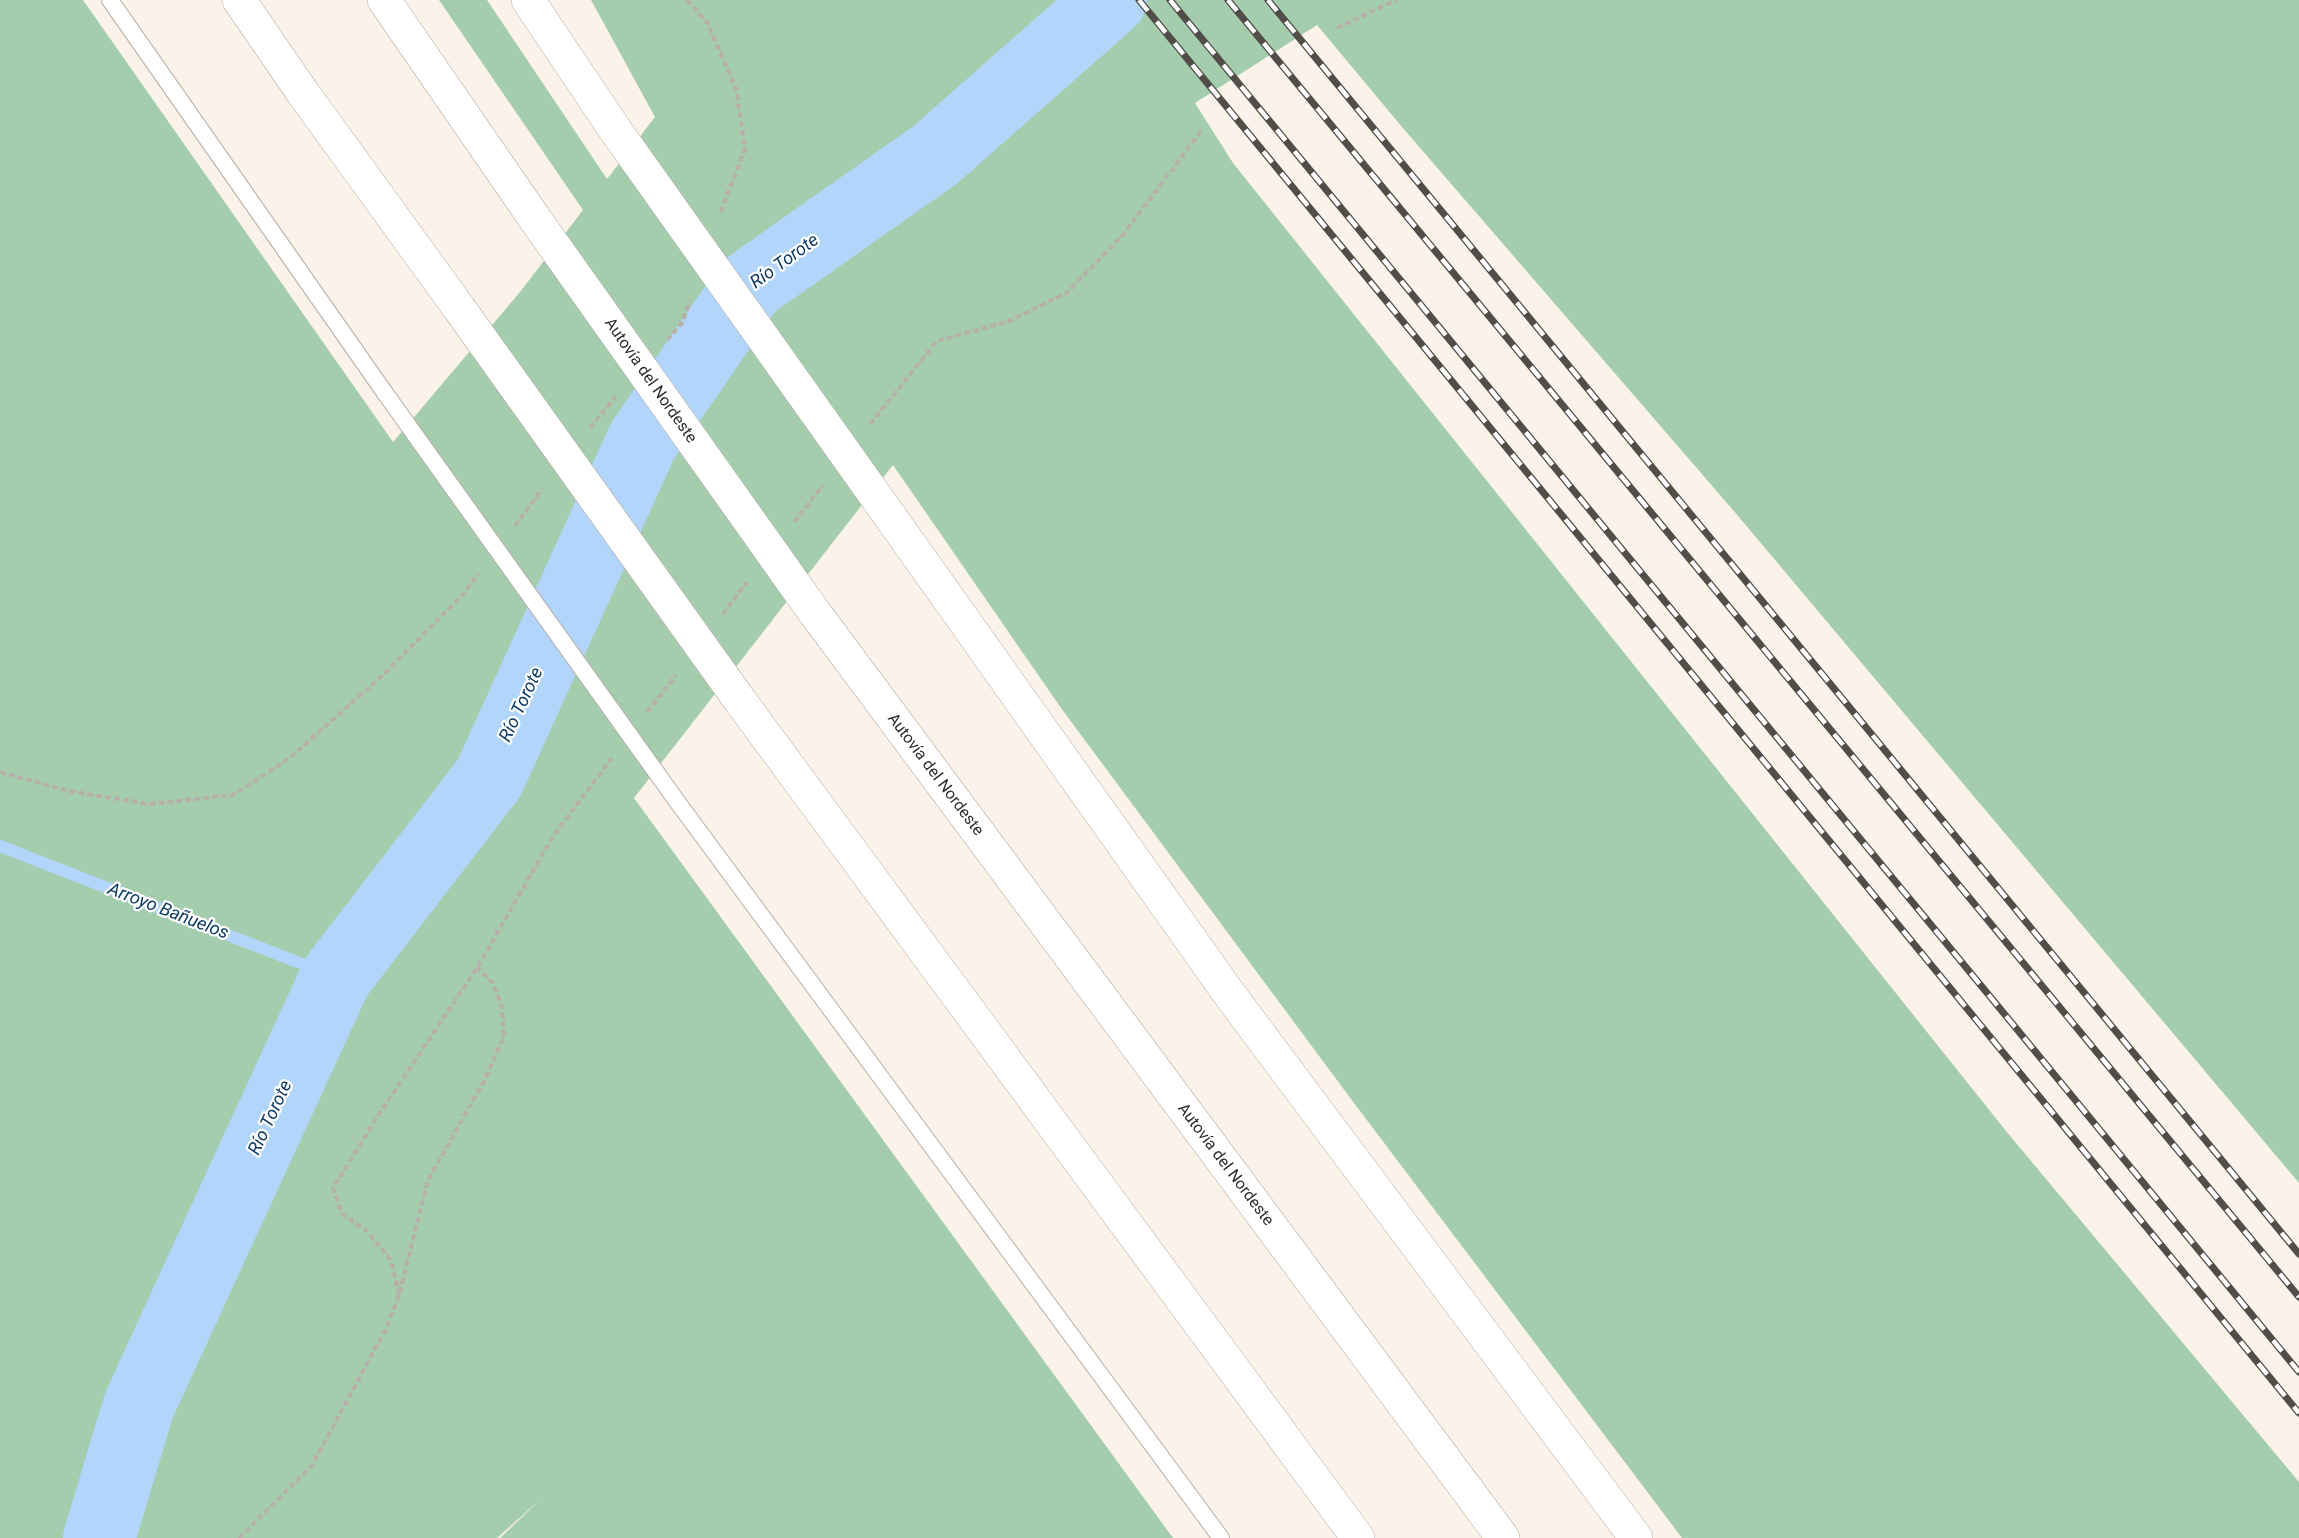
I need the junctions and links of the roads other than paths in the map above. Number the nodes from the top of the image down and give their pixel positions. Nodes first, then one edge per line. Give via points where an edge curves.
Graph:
1 (110, 0) edge
2 (222, 0) edge
3 (239, 0) edge
4 (384, 0) edge
5 (528, 0) edge
6 (303, 93) junction
7 (1221, 1538) edge
8 (1358, 1538) edge
9 (1503, 1538) edge
10 (1636, 1538) edge

1 - 7 lane, bridge via 676,800
2 - 6 main road
3 - 6 main road
4 - 9 main road, Autovía del Nordeste, bridge via 812,609
5 - 10 main road, bridge via 616,131 1230,995
6 - 8 main road, bridge via 741,702

